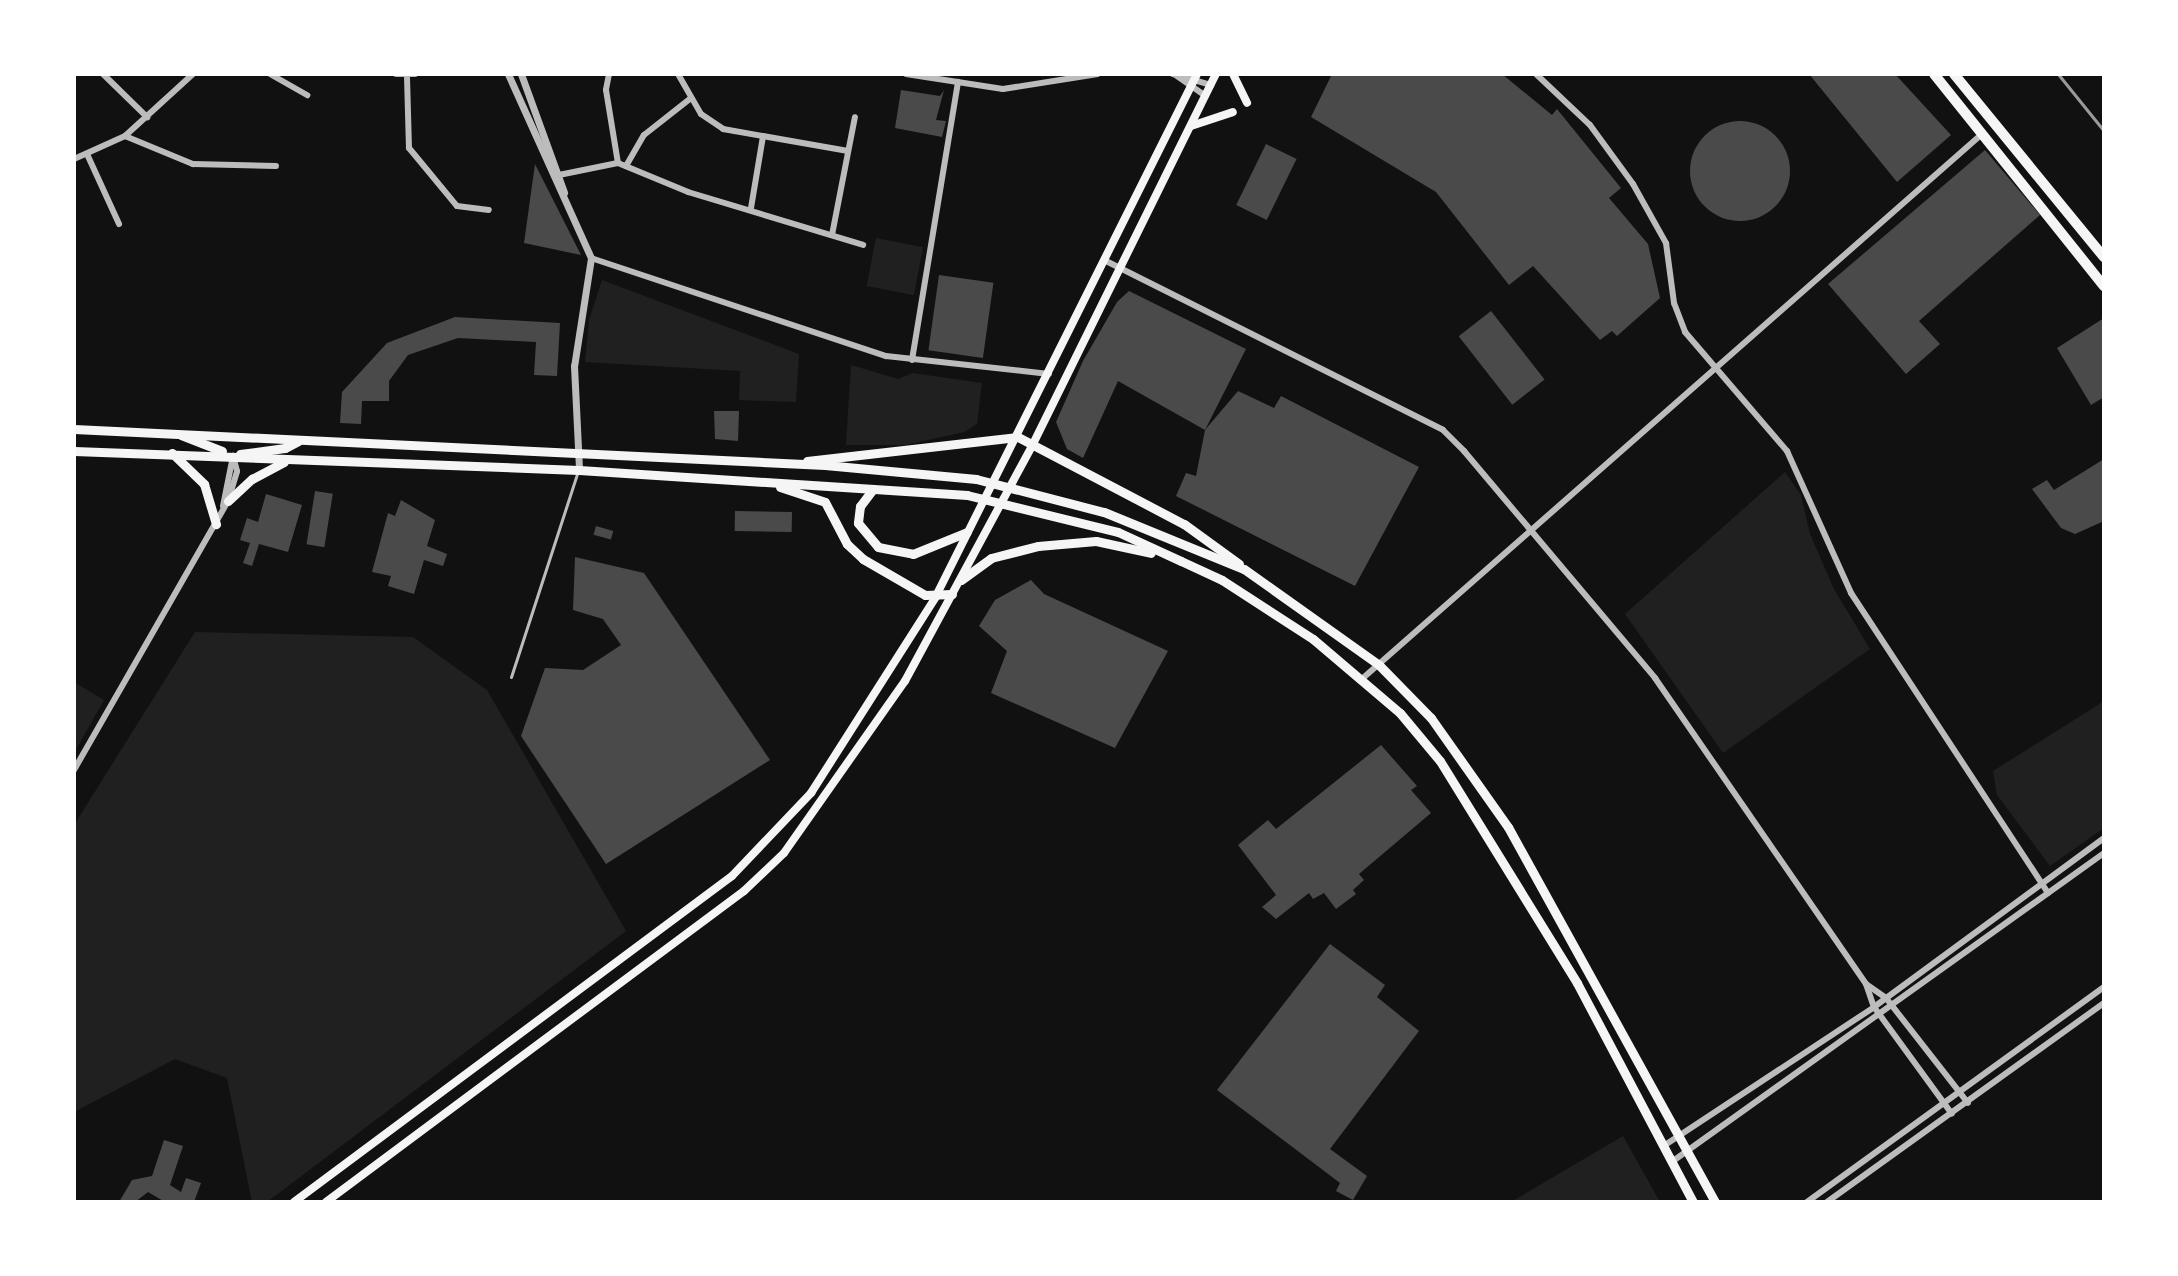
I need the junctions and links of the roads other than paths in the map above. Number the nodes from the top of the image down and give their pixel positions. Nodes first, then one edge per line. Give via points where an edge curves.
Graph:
1 (103, 74) edge
2 (193, 74) edge
3 (270, 74) edge
4 (396, 74) edge
5 (508, 74) edge
6 (521, 74) edge
7 (609, 74) edge
8 (678, 74) edge
9 (906, 74) edge
10 (1098, 74) edge
11 (1216, 74) edge
12 (1233, 74) edge
13 (1536, 74) edge
14 (1934, 74) edge
15 (1954, 74) edge
16 (411, 75) edge
17 (1175, 75) edge
18 (1197, 76) edge
19 (958, 82) junction
20 (1211, 85) junction
21 (1190, 89) junction
22 (307, 95) dead end
23 (1206, 96) junction
24 (691, 98) junction
25 (1247, 103) dead end
26 (1233, 112) dead end
27 (147, 117) junction
28 (855, 117) dead end
29 (1190, 126) junction
30 (1984, 132) junction
31 (545, 134) junction
32 (125, 136) junction
33 (763, 136) junction
34 (536, 139) junction
35 (848, 151) junction
36 (87, 154) junction
37 (74, 159) edge
38 (618, 163) junction
39 (276, 166) dead end
40 (626, 166) junction
41 (556, 175) junction
42 (751, 208) junction
43 (489, 210) dead end
44 (119, 224) dead end
45 (832, 235) junction
46 (863, 245) dead end
47 (2104, 257) edge
48 (591, 258) junction
49 (1104, 260) junction
50 (1119, 268) junction
51 (2104, 286) edge
52 (912, 360) junction
53 (1714, 369) junction
54 (1049, 374) junction
55 (74, 429) edge
56 (178, 433) junction
57 (1018, 437) junction
58 (298, 441) junction
59 (1033, 444) junction
60 (74, 451) edge
61 (172, 453) junction
62 (578, 454) junction
63 (233, 456) junction
64 (288, 460) junction
65 (801, 463) junction
66 (579, 470) junction
67 (765, 482) junction
68 (873, 489) junction
69 (228, 501) junction
70 (222, 513) junction
71 (216, 524) junction
72 (1531, 530) junction
73 (967, 532) junction
74 (1181, 561) junction
75 (1244, 569) junction
76 (961, 580) junction
77 (952, 594) junction
78 (935, 598) junction
79 (1379, 665) junction
80 (511, 677) dead end
81 (1363, 678) junction
82 (74, 770) edge
83 (2104, 838) edge
84 (2104, 853) edge
85 (2041, 884) junction
86 (2048, 893) junction
87 (1866, 984) junction
88 (2104, 987) edge
89 (1886, 998) junction
90 (2104, 1003) edge
91 (1874, 1007) junction
92 (1893, 1007) junction
93 (1881, 1015) junction
94 (533, 1025) junction
95 (542, 1039) junction
96 (1960, 1093) junction
97 (1968, 1103) junction
98 (1945, 1104) junction
99 (1952, 1114) junction
100 (1680, 1138) junction
101 (1665, 1145) junction
102 (1688, 1151) junction
103 (1673, 1161) junction
104 (294, 1202) edge
105 (326, 1202) edge
106 (1693, 1202) edge
107 (1715, 1202) edge
108 (1808, 1202) edge
109 (1827, 1202) edge

1 - 27 street
2 - 27 street
3 - 22 street
4 - 16 street
5 - 34 street
6 - 31 street
7 - 38 street via 606,90
8 - 24 street
9 - 19 street
10 - 19 street via 1027,89
11 - 20 main road
12 - 25 main road
13 - 53 street via 1590,125 1633,184 1666,243 1677,318
14 - 30 highway
15 - 47 highway
16 - 43 street via 409,148 457,206
17 - 18 street
17 - 21 street
18 - 20 street
18 - 21 main road
19 - 52 street
20 - 23 main road
21 - 23 street
21 - 49 main road
23 - 29 main road
24 - 33 street via 701,114 723,129
24 - 40 street via 644,135
26 - 29 main road
27 - 32 street
28 - 35 street
29 - 50 main road
30 - 51 highway
30 - 53 street
31 - 34 street
31 - 41 street
32 - 36 street
32 - 39 street via 193,164
33 - 35 street
33 - 42 street
34 - 41 street
35 - 45 street
36 - 37 street
36 - 44 street
38 - 40 street
38 - 41 street
40 - 42 street via 688,192
41 - 48 street
42 - 45 street
45 - 46 street
48 - 52 street
48 - 62 street via 574,366
49 - 50 street
49 - 54 main road
50 - 59 main road
50 - 72 street via 1210,309 1443,430
52 - 54 street
53 - 72 street
53 - 85 street via 1802,473 1821,532 1846,584
54 - 57 main road
55 - 56 main road
56 - 58 main road
56 - 63 main road
57 - 59 main road
57 - 65 main road via 995,436 961,447 831,455
57 - 73 main road
58 - 62 main road
58 - 63 main road
59 - 75 main road via 1184,524
59 - 76 main road
60 - 61 main road
61 - 63 main road
61 - 71 main road via 204,484
62 - 65 main road
62 - 66 street
63 - 64 main road
63 - 69 street via 237,471
63 - 70 street
64 - 66 main road
64 - 69 main road via 252,479
65 - 75 main road via 976,479 1119,518
66 - 67 main road
66 - 80 lane
67 - 68 main road
67 - 78 main road via 825,502 854,553
68 - 73 main road via 860,506 858,523 878,547 913,554
68 - 74 main road via 967,495 1020,505 1118,532
69 - 70 street
70 - 71 street
71 - 82 street
72 - 79 street
72 - 87 street via 1655,678
73 - 78 main road
74 - 76 main road via 1096,541 1013,550 991,558
74 - 81 main road via 1222,580
75 - 79 main road
76 - 77 main road
77 - 78 main road
77 - 95 main road via 884,715 784,853 744,891
78 - 94 main road via 811,793 768,843
79 - 81 street
79 - 100 main road via 1431,718 1508,827
81 - 101 main road via 1440,761 1491,840
83 - 85 street
84 - 86 street
85 - 86 street
85 - 89 street
86 - 92 street
87 - 89 street
87 - 91 street
88 - 96 street
89 - 91 street
89 - 92 street
90 - 97 street
91 - 93 street
91 - 100 street
92 - 93 street
92 - 96 street
93 - 98 street
93 - 102 street
94 - 95 main road
94 - 104 main road
95 - 105 main road
96 - 97 street
96 - 98 street
97 - 99 street
98 - 99 street
98 - 108 street
99 - 109 street
100 - 101 street
100 - 102 main road
101 - 103 main road
102 - 103 street
102 - 107 main road
103 - 106 main road

